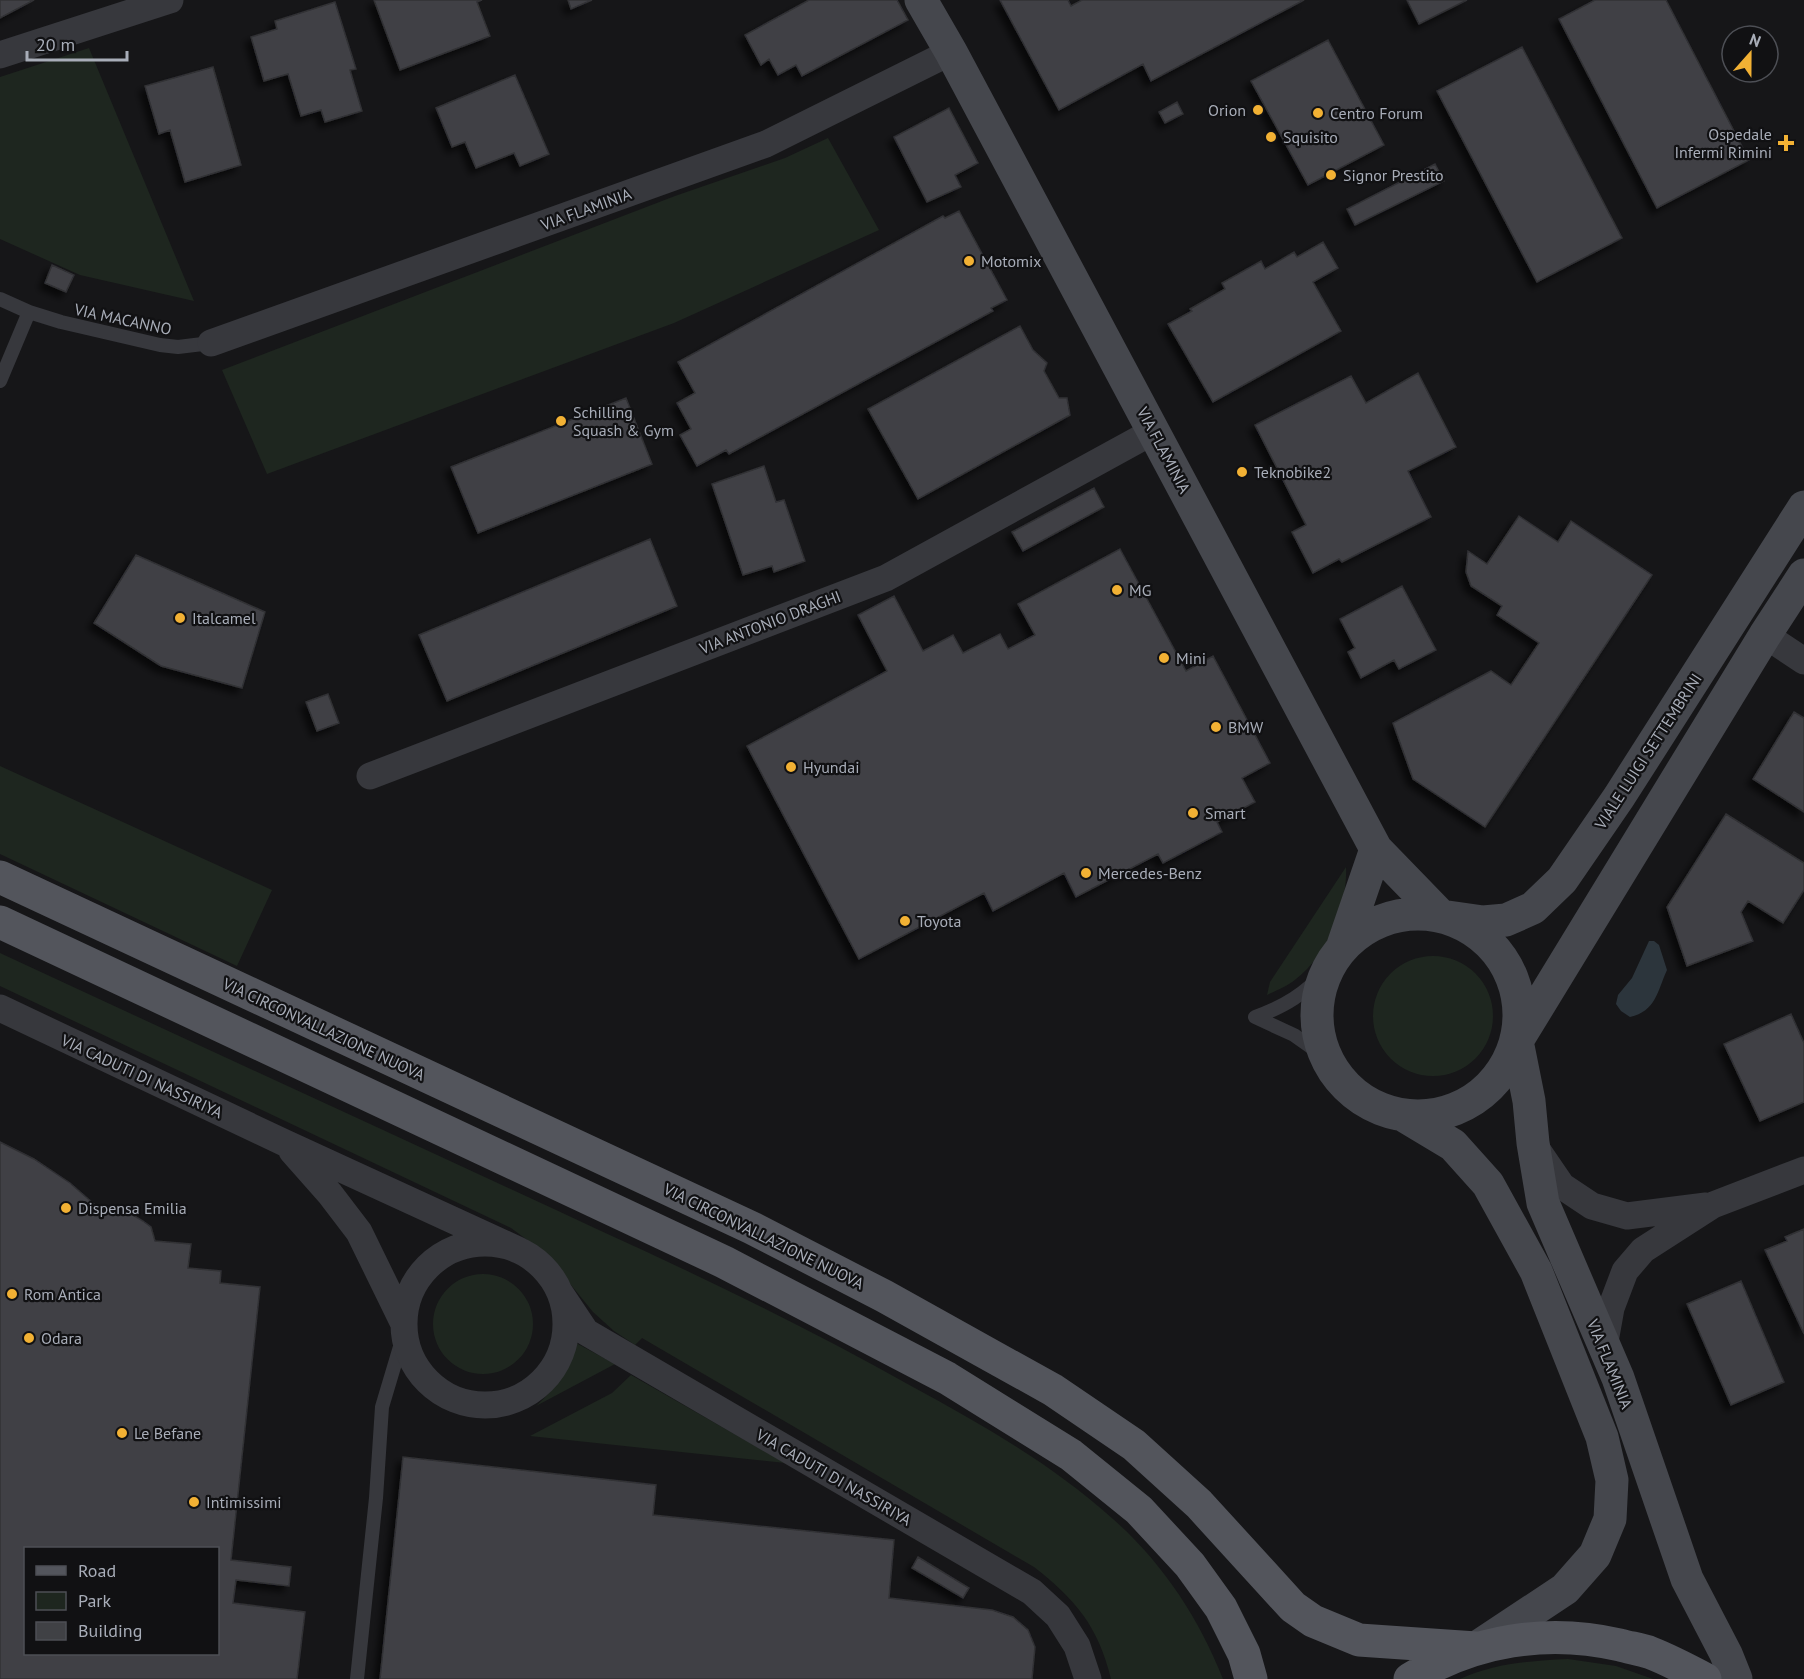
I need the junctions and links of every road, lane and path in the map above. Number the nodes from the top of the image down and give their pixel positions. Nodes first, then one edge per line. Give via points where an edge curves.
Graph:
1 (170, 0) edge
2 (921, 0) edge
3 (951, 51) junction
4 (0, 54) edge
5 (0, 299) edge
6 (29, 312) junction
7 (211, 343) joint
8 (0, 381) edge
9 (1154, 431) junction
10 (1804, 507) edge
11 (1804, 575) edge
12 (1765, 635) junction
13 (1804, 661) edge
14 (370, 776) dead end
15 (1376, 849) junction
16 (0, 877) edge
17 (1441, 916) junction
18 (0, 922) edge
19 (1335, 959) junction
20 (0, 1008) edge
21 (1517, 1041) junction
22 (1333, 1070) junction
23 (1403, 1115) junction
24 (285, 1143) junction
25 (1533, 1143) junction
26 (1804, 1170) edge
27 (1713, 1206) junction
28 (518, 1250) junction
29 (560, 1293) junction
30 (404, 1327) junction
31 (1605, 1347) junction
32 (1476, 1648) junction
33 (357, 1679) edge
34 (1088, 1679) edge
35 (1251, 1679) edge
36 (1410, 1679) edge
37 (1705, 1679) edge
38 (1736, 1679) edge

1 - 4 street
2 - 3 main road, VIA FLAMINIA
3 - 7 street, VIA FLAMINIA via 766,144
3 - 9 main road, VIA FLAMINIA
5 - 6 lane, VIA MACANNO
6 - 7 lane, VIA MACANNO via 160,345
6 - 8 lane
9 - 14 street, VIA ANTONIO DRAGHI via 886,578
9 - 15 main road, VIA FLAMINIA
10 - 17 main road, VIALE LUIGI SETTEMBRINI via 1562,880 1533,908 1506,920 1483,922
11 - 12 main road
12 - 13 street
12 - 21 main road
15 - 17 main road, VIA FLAMINIA
15 - 19 main road, VIA FLAMINIA
16 - 32 main road, VIA CIRCONVALLAZIONE NUOVA via 752,1228 1053,1390 1134,1444 1199,1504 1293,1606 1313,1621 1359,1640
17 - 19 main road, VIA FLAMINIA via 1401,915 1381,921 1363,930
17 - 21 main road, VIA FLAMINIA via 1472,929 1497,950 1513,979 1520,1011
18 - 35 main road via 724,1262 947,1378 1071,1455 1139,1510 1190,1565 1221,1608 1244,1653
19 - 22 main road, VIA FLAMINIA via 1319,995 1317,1021 1322,1046
19 - 22 lane via 1308,990 1281,1007 1254,1017 1294,1035
20 - 24 street, VIA CADUTI DI NASSIRIYA
21 - 23 main road, VIA FLAMINIA via 1505,1069 1490,1088 1471,1102 1449,1112
21 - 25 main road, VIA FLAMINIA via 1530,1101
22 - 23 main road, VIA FLAMINIA via 1363,1101
23 - 32 main road, VIA FLAMINIA via 1454,1145 1488,1184 1536,1271 1602,1437 1612,1480 1610,1519 1594,1555 1565,1589
24 - 28 street, VIA CADUTI DI NASSIRIYA
24 - 30 street, VIA CADUTI DI NASSIRIYA via 358,1232
25 - 27 street via 1562,1186 1592,1206 1627,1216
25 - 31 main road, VIA FLAMINIA via 1543,1203
26 - 27 street
27 - 31 street via 1643,1250 1625,1271 1611,1308
28 - 29 street, VIA CADUTI DI NASSIRIYA via 549,1274
28 - 30 street, VIA CADUTI DI NASSIRIYA via 498,1244 477,1244 439,1257 413,1286
29 - 30 street, VIA CADUTI DI NASSIRIYA via 566,1326 558,1360 535,1388 508,1402 473,1404 436,1388 416,1365
29 - 34 street, VIA CADUTI DI NASSIRIYA via 586,1332 1032,1592 1058,1616 1077,1646
30 - 33 lane via 382,1407
31 - 38 main road, VIA FLAMINIA via 1687,1579
32 - 36 main road, VIA CIRCONVALLAZIONE NUOVA via 1434,1664
32 - 37 main road, VIA CIRCONVALLAZIONE NUOVA via 1534,1637 1593,1639 1650,1652

